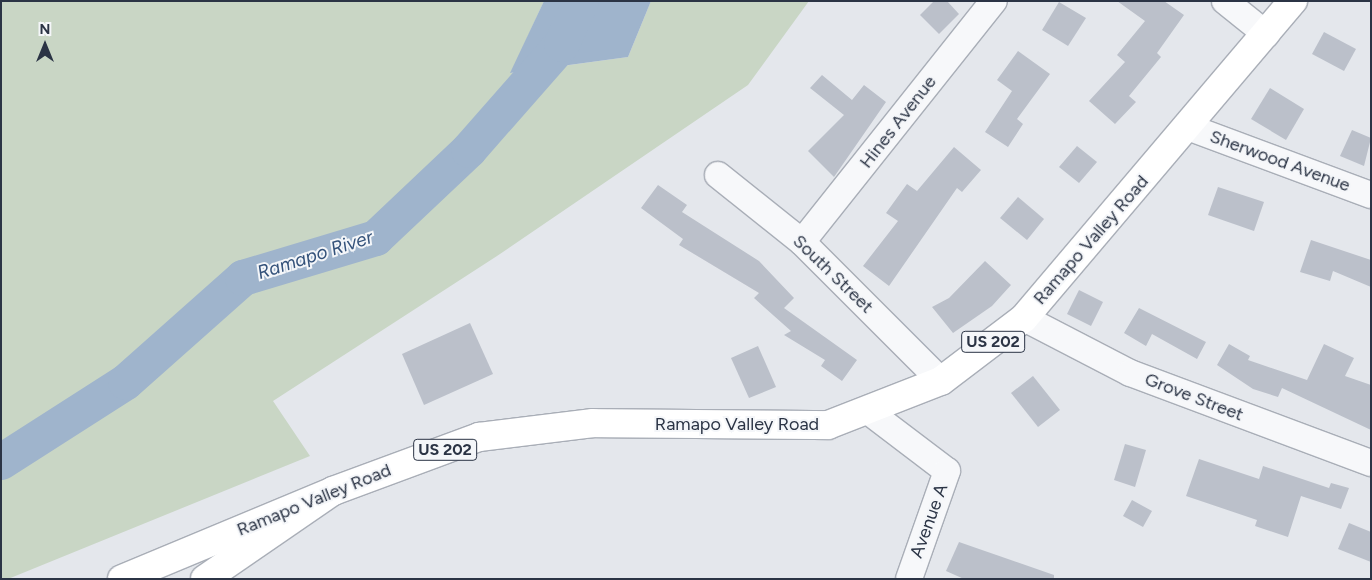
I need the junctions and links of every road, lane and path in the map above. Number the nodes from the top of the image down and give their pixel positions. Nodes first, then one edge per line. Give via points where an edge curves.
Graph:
1 (994, 1) edge
2 (1225, 1) edge
3 (1293, 1) edge
4 (1266, 34) junction
5 (1188, 127) junction
6 (718, 175) dead end
7 (1371, 195) edge
8 (802, 242) junction
9 (1024, 318) junction
10 (941, 381) junction
11 (868, 411) junction
12 (1371, 462) edge
13 (333, 491) junction
14 (122, 579) edge
15 (205, 579) edge
16 (908, 579) edge

1 - 8 street, Hines Avenue
2 - 4 street
3 - 4 main road, Ramapo Valley Road / US 202
4 - 5 main road, Ramapo Valley Road / US 202
5 - 7 street, Sherwood Avenue
5 - 9 main road, Ramapo Valley Road / US 202
6 - 8 street, South Street
8 - 10 street, South Street
9 - 10 main road, Ramapo Valley Road / US 202
9 - 12 street, Grove Street via 1130,373
10 - 11 main road, Ramapo Valley Road / US 202
11 - 13 main road, Ramapo Valley Road / US 202 via 828,425 594,423 479,437
11 - 16 street, Avenue A via 947,472
13 - 14 main road, Ramapo Valley Road / US 202
13 - 15 main road

